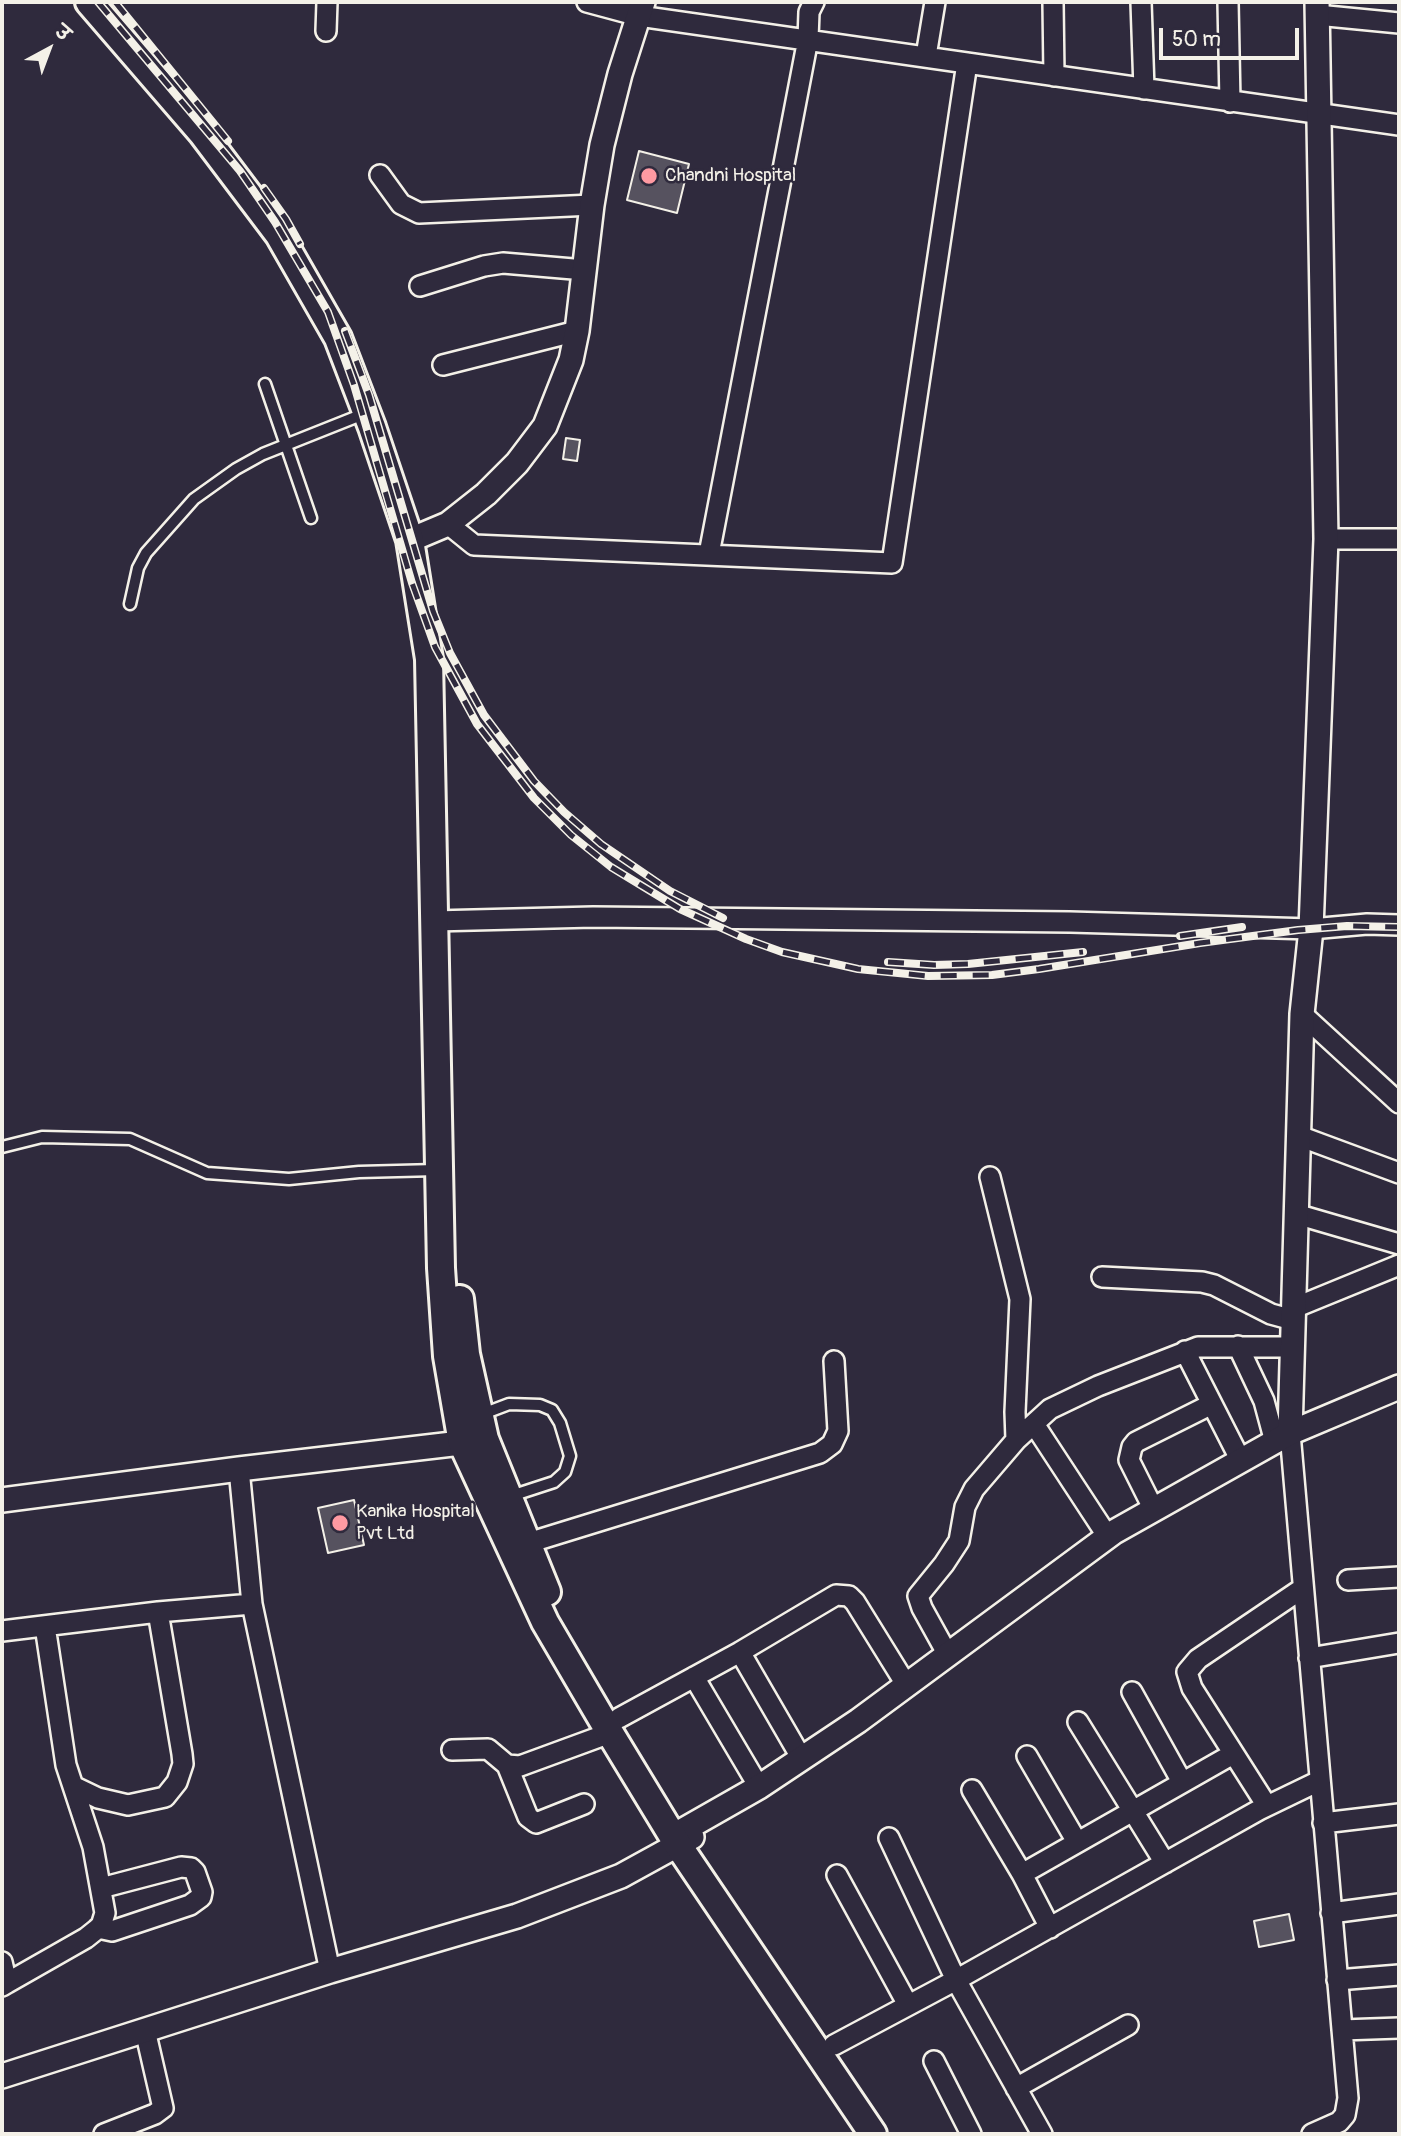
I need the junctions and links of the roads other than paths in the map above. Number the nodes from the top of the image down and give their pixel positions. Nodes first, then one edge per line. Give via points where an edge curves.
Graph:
1 (89, 2) edge
2 (108, 2) edge
3 (327, 2) edge
4 (587, 2) edge
5 (814, 2) edge
6 (935, 2) edge
7 (1053, 2) edge
8 (1141, 2) edge
9 (1228, 2) edge
10 (1317, 8) edge
11 (641, 9) edge
12 (1399, 23) edge
13 (326, 31) dead end
14 (808, 39) junction
15 (926, 57) junction
16 (967, 63) junction
17 (1054, 76) junction
18 (1144, 89) junction
19 (1230, 102) junction
20 (1320, 115) junction
21 (1399, 125) edge
22 (380, 174) dead end
23 (592, 205) junction
24 (585, 270) junction
25 (420, 286) dead end
26 (577, 331) junction
27 (443, 365) dead end
28 (265, 383) dead end
29 (367, 412) junction
30 (286, 444) junction
31 (311, 518) dead end
32 (427, 533) junction
33 (1326, 538) junction
34 (1399, 540) edge
35 (709, 554) junction
36 (130, 604) dead end
37 (442, 921) junction
38 (1399, 925) edge
39 (1311, 929) junction
40 (1302, 1014) junction
41 (1399, 1103) edge
42 (1298, 1136) junction
43 (447, 1137) junction
44 (2, 1147) edge
45 (439, 1170) junction
46 (1399, 1173) edge
47 (990, 1177) dead end
48 (1296, 1214) junction
49 (1399, 1244) edge
50 (1399, 1265) edge
51 (1102, 1276) dead end
52 (1294, 1314) junction
53 (1238, 1346) junction
54 (1293, 1347) junction
55 (1185, 1351) junction
56 (834, 1361) dead end
57 (1399, 1387) edge
58 (1212, 1404) junction
59 (1034, 1423) junction
60 (475, 1433) junction
61 (1283, 1437) junction
62 (1016, 1440) junction
63 (1241, 1461) junction
64 (239, 1469) junction
65 (509, 1497) junction
66 (2, 1500) edge
67 (1154, 1510) junction
68 (1108, 1537) junction
69 (519, 1547) junction
70 (1399, 1577) edge
71 (1348, 1580) dead end
72 (1303, 1588) junction
73 (252, 1604) junction
74 (158, 1612) junction
75 (45, 1626) junction
76 (2, 1631) edge
77 (1399, 1643) edge
78 (740, 1652) junction
79 (948, 1655) junction
80 (1309, 1658) junction
81 (694, 1677) junction
82 (907, 1686) junction
83 (1132, 1692) dead end
84 (1078, 1722) dead end
85 (615, 1726) junction
86 (452, 1750) dead end
87 (1233, 1754) junction
88 (1027, 1756) dead end
89 (802, 1759) junction
90 (507, 1765) junction
91 (1320, 1781) junction
92 (1182, 1782) junction
93 (73, 1786) junction
94 (759, 1787) junction
95 (972, 1790) dead end
96 (584, 1804) dead end
97 (1266, 1806) junction
98 (1131, 1811) junction
99 (1399, 1814) edge
100 (1323, 1823) junction
101 (683, 1837) junction
102 (889, 1838) dead end
103 (1077, 1842) junction
104 (1165, 1863) junction
105 (1022, 1874) junction
106 (837, 1875) dead end
107 (101, 1888) junction
108 (1399, 1904) edge
109 (1331, 1913) junction
110 (98, 1928) junction
111 (1050, 1928) junction
112 (2, 1962) edge
113 (330, 1971) junction
114 (1399, 1975) edge
115 (956, 1980) junction
116 (1337, 1980) junction
117 (4, 1984) edge
118 (908, 2006) junction
119 (1128, 2025) dead end
120 (1399, 2028) edge
121 (145, 2030) junction
122 (1342, 2030) junction
123 (834, 2045) junction
124 (934, 2061) dead end
125 (2, 2076) edge
126 (1016, 2088) junction
127 (104, 2134) edge
128 (873, 2134) edge
129 (891, 2134) edge
130 (971, 2134) edge
131 (1042, 2134) edge
132 (1312, 2134) edge

1 - 29 main road via 202,133 279,235 338,338
2 - 32 main road via 215,122 290,227 353,336
3 - 13 street
4 - 11 street
5 - 14 street
6 - 15 street
7 - 17 street
8 - 18 street
9 - 19 street
10 - 12 street
10 - 20 street
11 - 14 street
11 - 23 street via 602,145
14 - 15 street
14 - 35 street
15 - 16 street
16 - 17 street
16 - 35 street via 892,563
17 - 18 street
18 - 19 street
19 - 20 street
20 - 21 street
20 - 33 street
22 - 23 street via 401,204 419,212
23 - 24 street
24 - 25 street via 503,262
24 - 26 street
26 - 27 street
26 - 32 street via 571,360 545,426 486,494
28 - 30 lane
29 - 30 lane
29 - 32 main road
30 - 31 lane
30 - 36 lane via 236,469 178,515 146,553
32 - 35 street via 474,545
32 - 37 main road
33 - 34 street
33 - 39 street
37 - 39 street via 607,917
37 - 43 main road
38 - 39 street
39 - 40 street
40 - 41 street
40 - 42 street
42 - 46 street
42 - 48 street
43 - 45 main road
43 - 60 main road
44 - 45 lane via 42,1137 130,1139 207,1173 289,1179
45 - 60 main road via 447,1356
47 - 62 street via 1020,1299
48 - 49 street
48 - 52 street
50 - 52 street
51 - 52 street via 1214,1285 1271,1314
52 - 54 street
53 - 54 street
53 - 55 street
53 - 61 street
54 - 61 street
55 - 58 street
55 - 59 street via 1069,1399
56 - 69 street via 838,1431 832,1444 820,1453
57 - 61 street
58 - 63 street
58 - 67 street via 1132,1447 1129,1460
59 - 62 street
59 - 68 street
60 - 64 street
60 - 65 main road
60 - 65 lane via 509,1404 540,1405 552,1410 560,1423 570,1456 565,1472 554,1482
60 - 69 main road
61 - 63 street
61 - 72 street
62 - 79 street via 969,1498 959,1541 918,1597
63 - 67 street
64 - 66 street
64 - 73 street
65 - 69 main road
67 - 68 street
68 - 79 street
69 - 85 main road via 545,1622
70 - 71 street
72 - 80 street
72 - 87 street via 1198,1659 1187,1672
73 - 74 street
73 - 113 street
74 - 75 street
74 - 93 street via 182,1754 177,1782 165,1797 128,1805
75 - 76 street
75 - 93 street
77 - 80 street
78 - 81 street
78 - 82 street via 825,1600 842,1595 855,1602
78 - 89 street
79 - 82 street
80 - 91 street
81 - 85 street
81 - 94 street
82 - 89 street
83 - 92 street
84 - 98 street
85 - 90 street via 520,1766
85 - 101 main road
86 - 90 street via 488,1748
87 - 92 street
87 - 97 street
88 - 103 street
89 - 94 street
90 - 96 street via 531,1820 540,1823
91 - 97 street
91 - 100 street
92 - 98 street
93 - 107 street
94 - 101 street
95 - 105 street
97 - 104 street
98 - 103 street
98 - 104 street
99 - 100 street
100 - 109 street
101 - 113 street via 621,1876 517,1916
101 - 123 main road
101 - 128 main road
102 - 115 street
103 - 105 street
104 - 111 street
105 - 111 street
106 - 118 street
107 - 110 street via 106,1913
107 - 110 street via 181,1867 195,1872 202,1892 190,1905 112,1931
108 - 109 street
109 - 116 street
110 - 117 street
111 - 115 street
112 - 117 street
113 - 121 street
114 - 116 street
115 - 118 street
115 - 126 street
116 - 122 street
118 - 123 street
119 - 126 street
120 - 122 street
121 - 125 street
121 - 127 street via 163,2108
122 - 132 street via 1348,2107 1339,2122
123 - 129 main road
124 - 130 street
126 - 131 street

